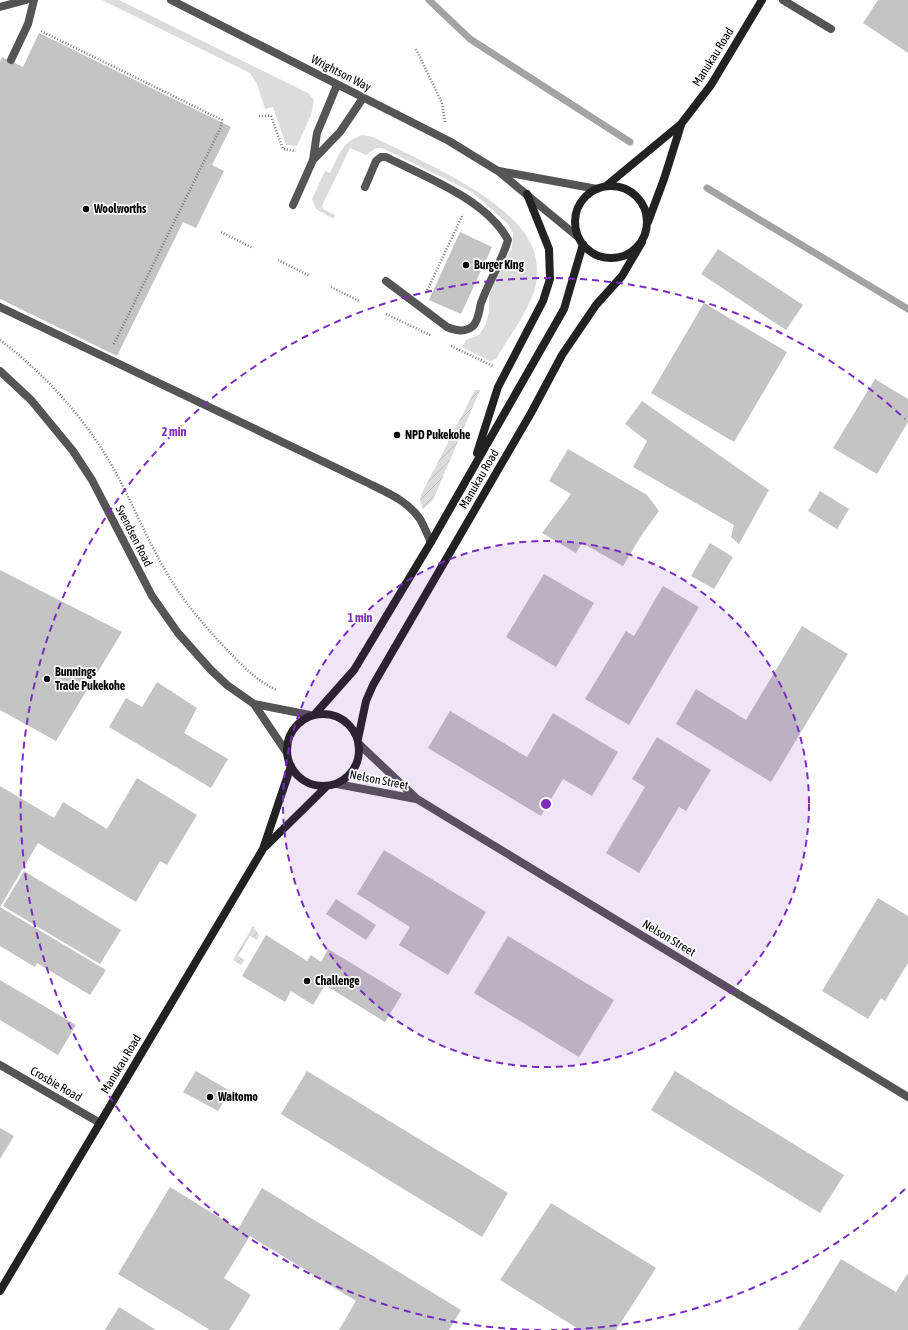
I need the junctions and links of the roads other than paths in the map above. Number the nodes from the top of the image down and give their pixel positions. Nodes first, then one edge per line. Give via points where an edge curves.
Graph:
1 (26, 0) edge
2 (34, 0) edge
3 (170, 0) edge
4 (762, 0) edge
5 (783, 0) edge
6 (0, 7) edge
7 (831, 30) dead end
8 (11, 60) dead end
9 (337, 85) junction
10 (363, 98) junction
11 (682, 124) junction
12 (313, 160) junction
13 (498, 171) junction
14 (606, 186) junction
15 (365, 187) dead end
16 (597, 189) junction
17 (527, 194) junction
18 (293, 205) dead end
19 (648, 222) junction
20 (581, 241) junction
21 (642, 242) junction
22 (386, 281) dead end
23 (0, 307) edge
24 (0, 371) edge
25 (472, 469) junction
26 (431, 542) junction
27 (254, 704) junction
28 (313, 714) junction
29 (359, 742) junction
30 (286, 753) junction
31 (291, 766) junction
32 (337, 784) junction
33 (327, 786) junction
34 (417, 799) junction
35 (263, 849) junction
36 (0, 1065) edge
37 (908, 1097) edge
38 (100, 1123) junction
39 (0, 1291) edge

1 - 6 street
2 - 8 street via 28,24
3 - 9 street, Wrightson Way
4 - 11 main road, Manukau Road via 711,85
5 - 7 street
9 - 10 street, Wrightson Way
9 - 12 street via 317,133
10 - 12 street via 340,132
10 - 13 street, Wrightson Way via 449,141
11 - 14 main road, Manukau Road
11 - 19 main road, Manukau Road
12 - 18 street
13 - 16 street, Wrightson Way
13 - 17 street, Wrightson Way
14 - 16 main road
14 - 19 main road via 630,191 640,199 646,210
15 - 22 street via 376,160 386,157 464,195 499,225 508,240 474,326 464,331 447,327
16 - 20 main road via 587,195 578,209 575,226
17 - 20 street, Wrightson Way
17 - 25 main road via 549,249 550,279 543,301 498,387
19 - 21 main road
20 - 21 main road via 598,256 618,258 636,249
20 - 25 main road, Manukau Road via 564,309
21 - 29 main road, Manukau Road via 622,276 596,305 562,355 531,413 373,684 366,701
23 - 26 street via 401,500 420,519
24 - 27 street, Svendsen Road via 31,400 73,451 92,480 152,596 178,633 222,680
25 - 26 main road, Manukau Road
26 - 28 main road, Manukau Road via 354,670
27 - 28 street
27 - 30 street
28 - 29 main road via 326,713 346,721 354,729
28 - 30 main road via 300,721 292,730
29 - 32 main road via 355,768
29 - 34 street, Nelson Street
30 - 31 main road
31 - 33 main road via 306,782
31 - 35 main road, Manukau Road
32 - 33 main road
32 - 34 street, Nelson Street
33 - 35 main road, Manukau Road
34 - 37 street, Nelson Street
35 - 38 main road, Manukau Road
36 - 38 street, Crosbie Road
38 - 39 main road, Manukau Road

